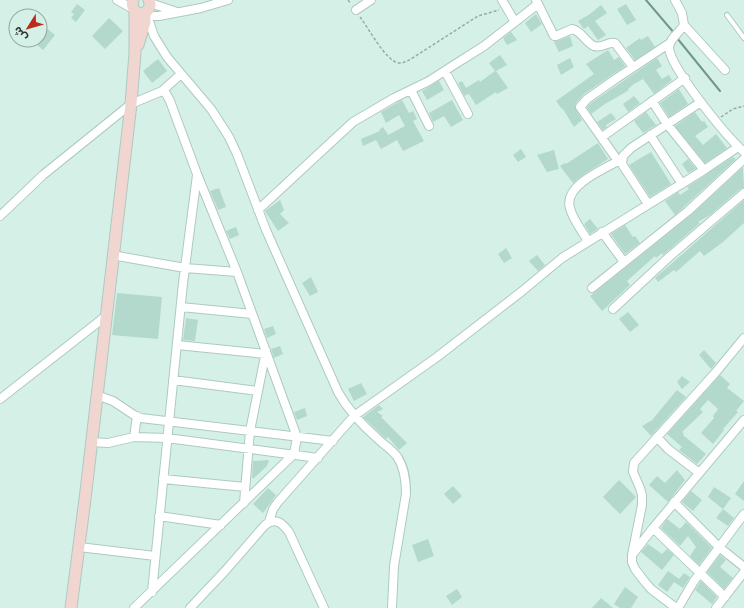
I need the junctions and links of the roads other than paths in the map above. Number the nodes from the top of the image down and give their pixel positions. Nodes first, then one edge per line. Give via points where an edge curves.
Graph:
1 (117, 0) edge
2 (228, 0) edge
3 (371, 0) edge
4 (502, 0) edge
5 (675, 0) edge
6 (537, 2) edge
7 (144, 6) edge
8 (356, 10) road end
9 (178, 12) junction
10 (727, 15) dead end
11 (515, 22) junction
12 (684, 25) junction
13 (744, 38) edge
14 (670, 43) junction
15 (633, 67) junction
16 (725, 70) dead end
17 (444, 71) junction
18 (181, 74) junction
19 (684, 78) junction
20 (411, 90) junction
21 (162, 91) junction
22 (652, 101) junction
23 (701, 102) junction
24 (130, 104) junction
25 (468, 114) dead end
26 (667, 124) junction
27 (428, 126) dead end
28 (650, 135) junction
29 (602, 137) junction
30 (741, 149) edge
31 (744, 159) edge
32 (620, 160) junction
33 (704, 170) junction
34 (197, 174) junction
35 (682, 184) junction
36 (744, 193) edge
37 (648, 204) junction
38 (258, 210) junction
39 (0, 216) edge
40 (602, 232) junction
41 (588, 241) junction
42 (112, 255) junction
43 (624, 262) junction
44 (185, 268) junction
45 (237, 272) junction
46 (592, 288) dead end
47 (181, 308) junction
48 (613, 309) dead end
49 (252, 314) junction
50 (106, 316) junction
51 (744, 338) edge
52 (177, 345) junction
53 (265, 352) junction
54 (173, 380) junction
55 (258, 391) junction
56 (96, 395) junction
57 (0, 399) edge
58 (137, 416) junction
59 (354, 416) junction
60 (744, 420) edge
61 (169, 421) junction
62 (250, 431) junction
63 (741, 431) edge
64 (134, 436) junction
65 (297, 437) junction
66 (166, 438) junction
67 (657, 438) junction
68 (333, 441) junction
69 (91, 442) junction
70 (248, 447) junction
71 (294, 454) junction
72 (318, 458) junction
73 (698, 472) junction
74 (163, 479) junction
75 (245, 487) junction
76 (244, 502) junction
77 (674, 502) junction
78 (744, 514) edge
79 (159, 516) junction
80 (268, 522) junction
81 (221, 525) junction
82 (652, 528) junction
83 (79, 547) junction
84 (719, 547) junction
85 (632, 555) junction
86 (155, 556) junction
87 (744, 567) edge
88 (744, 572) edge
89 (700, 573) junction
90 (152, 592) junction
91 (725, 597) junction
92 (71, 608) edge
93 (134, 608) edge
94 (190, 608) edge
95 (324, 608) edge
96 (392, 608) edge
97 (677, 608) edge
98 (716, 608) edge

1 - 7 street
2 - 9 street
3 - 8 street
4 - 11 street
5 - 12 street via 682,13
6 - 11 street
6 - 15 street via 554,36 572,29 579,31 593,46 615,43
7 - 9 street
7 - 9 street via 156,16
7 - 18 street via 154,36
7 - 24 main road via 135,53
10 - 13 lane
11 - 17 street via 484,46
12 - 14 street
12 - 16 street
14 - 15 street
14 - 19 street via 671,53
15 - 29 street via 587,99 580,107
17 - 20 street
17 - 25 street
18 - 21 street
18 - 38 street via 211,109 229,137
19 - 22 street
19 - 23 street
20 - 27 street
20 - 38 street via 353,122
21 - 24 street
21 - 34 street via 170,101
22 - 26 street
22 - 29 street
23 - 26 street
23 - 30 street
24 - 39 street via 43,174
24 - 42 main road
26 - 28 street
26 - 33 street
28 - 32 street
28 - 35 street
29 - 32 street
30 - 33 street
31 - 43 street via 688,210
32 - 37 street
32 - 41 street via 587,179 570,197 570,207
33 - 35 street
34 - 44 street
34 - 45 street
35 - 37 street
36 - 48 street
37 - 40 street
38 - 59 street via 338,392
40 - 41 street
40 - 43 street
41 - 59 street
42 - 44 street
42 - 50 main road
43 - 46 street
44 - 45 street
44 - 47 street
45 - 49 street
47 - 49 street
47 - 52 street
49 - 53 street
50 - 56 main road
50 - 57 street
51 - 67 street
52 - 53 street
52 - 54 street
53 - 55 street
53 - 65 street
54 - 55 street
54 - 61 street
55 - 62 street
56 - 58 street
56 - 69 main road
58 - 61 street
58 - 64 street
59 - 68 street
59 - 96 street via 397,456 404,469 406,494 394,566
60 - 63 street
61 - 62 street
61 - 66 street
62 - 65 street
62 - 70 street
63 - 73 street
64 - 66 street
64 - 69 street via 108,443
65 - 68 street
65 - 71 street
66 - 70 street
66 - 74 street
67 - 73 street
67 - 85 street via 637,459 633,467 642,495 642,505
68 - 72 street
69 - 83 main road
70 - 71 street
70 - 75 street
71 - 72 street
71 - 76 street
72 - 80 street via 278,502
73 - 77 street
74 - 75 street
74 - 79 street
75 - 76 street
76 - 81 street
77 - 82 street
77 - 84 street
78 - 84 street
79 - 81 street
79 - 86 street
80 - 94 street
80 - 95 street via 279,521 289,532
81 - 90 street
82 - 85 street
82 - 89 street
83 - 86 street
83 - 92 main road
84 - 87 street
84 - 89 street
85 - 97 street via 635,569 648,586
86 - 90 street
88 - 91 street
89 - 91 street
89 - 97 street
90 - 93 street
91 - 98 street

